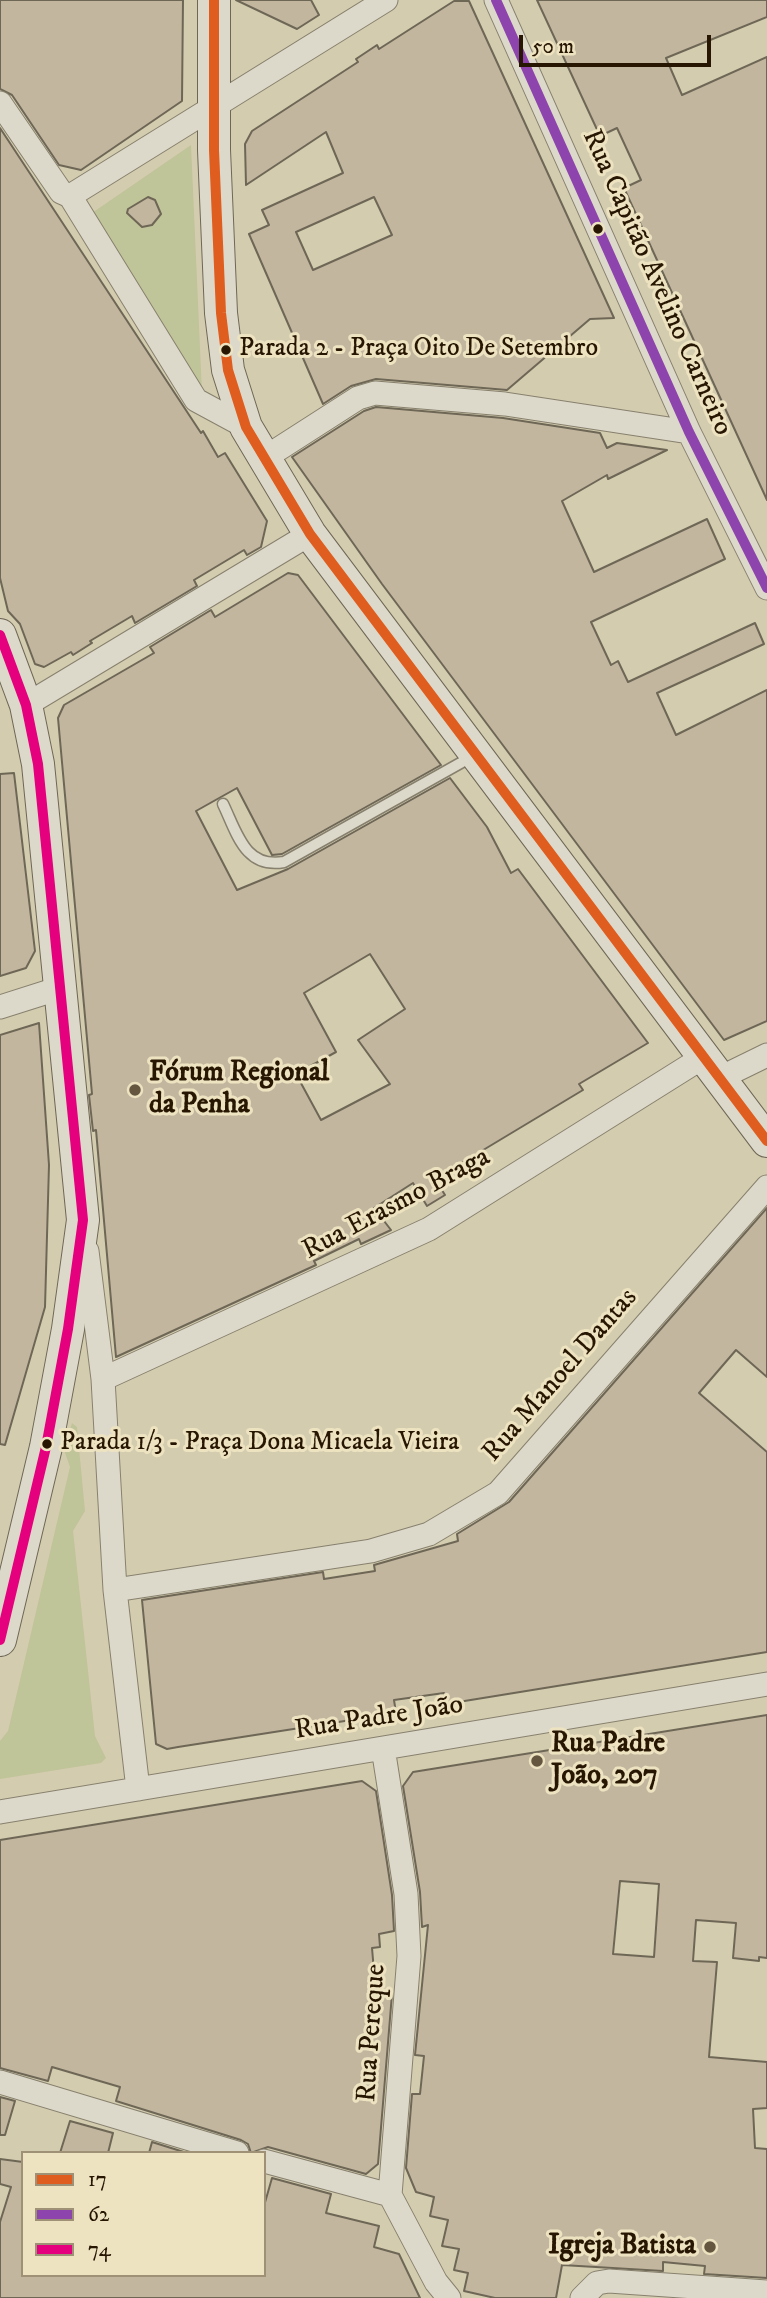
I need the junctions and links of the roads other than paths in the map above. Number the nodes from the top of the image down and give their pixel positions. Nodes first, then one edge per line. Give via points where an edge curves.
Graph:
1 (214, 0) edge
2 (386, 0) edge
3 (496, 0) edge
4 (0, 103) edge
5 (213, 109) junction
6 (70, 196) junction
7 (246, 426) junction
8 (689, 432) junction
9 (263, 459) junction
10 (310, 534) junction
11 (767, 588) edge
12 (0, 635) edge
13 (26, 705) junction
14 (478, 754) junction
15 (223, 804) dead end
16 (60, 988) junction
17 (0, 1007) edge
18 (767, 1055) edge
19 (712, 1067) junction
20 (767, 1142) edge
21 (767, 1187) edge
22 (83, 1220) junction
23 (103, 1379) junction
24 (115, 1590) junction
25 (0, 1640) edge
26 (767, 1684) edge
27 (383, 1748) junction
28 (138, 1789) junction
29 (0, 1812) edge
30 (0, 2082) edge
31 (230, 2151) edge
32 (266, 2162) edge
33 (390, 2195) junction
34 (767, 2292) edge
35 (449, 2298) edge
36 (582, 2298) edge

1 - 5 main road
2 - 5 street
3 - 8 street, Rua Capitão Avelino Carneiro
4 - 6 street via 61,192
5 - 6 street
5 - 7 main road via 221,313 228,370
6 - 7 street via 196,400
7 - 9 main road
8 - 9 street via 505,404 375,393 358,398
8 - 11 street, Rua Capitão Avelino Carneiro
9 - 10 main road
10 - 13 street
10 - 14 main road
12 - 13 main road
13 - 16 main road via 38,764
14 - 15 lane via 284,862 268,865 251,856
14 - 19 main road
16 - 17 street
16 - 22 main road
18 - 19 street, Rua Erasmo Braga
19 - 20 main road
19 - 23 street, Rua Erasmo Braga via 429,1228
21 - 24 street, Rua Manoel Dantas via 498,1493 464,1515 429,1534 371,1551
22 - 23 street
22 - 25 main road via 48,1434
23 - 24 street
24 - 28 street
26 - 27 street, Rua Padre João
27 - 28 street, Rua Padre João
27 - 33 street, Rua Pereque via 406,1894 409,1956
28 - 29 street, Rua Padre João
30 - 31 street
32 - 33 street
33 - 35 street
34 - 36 street via 609,2281 597,2283

